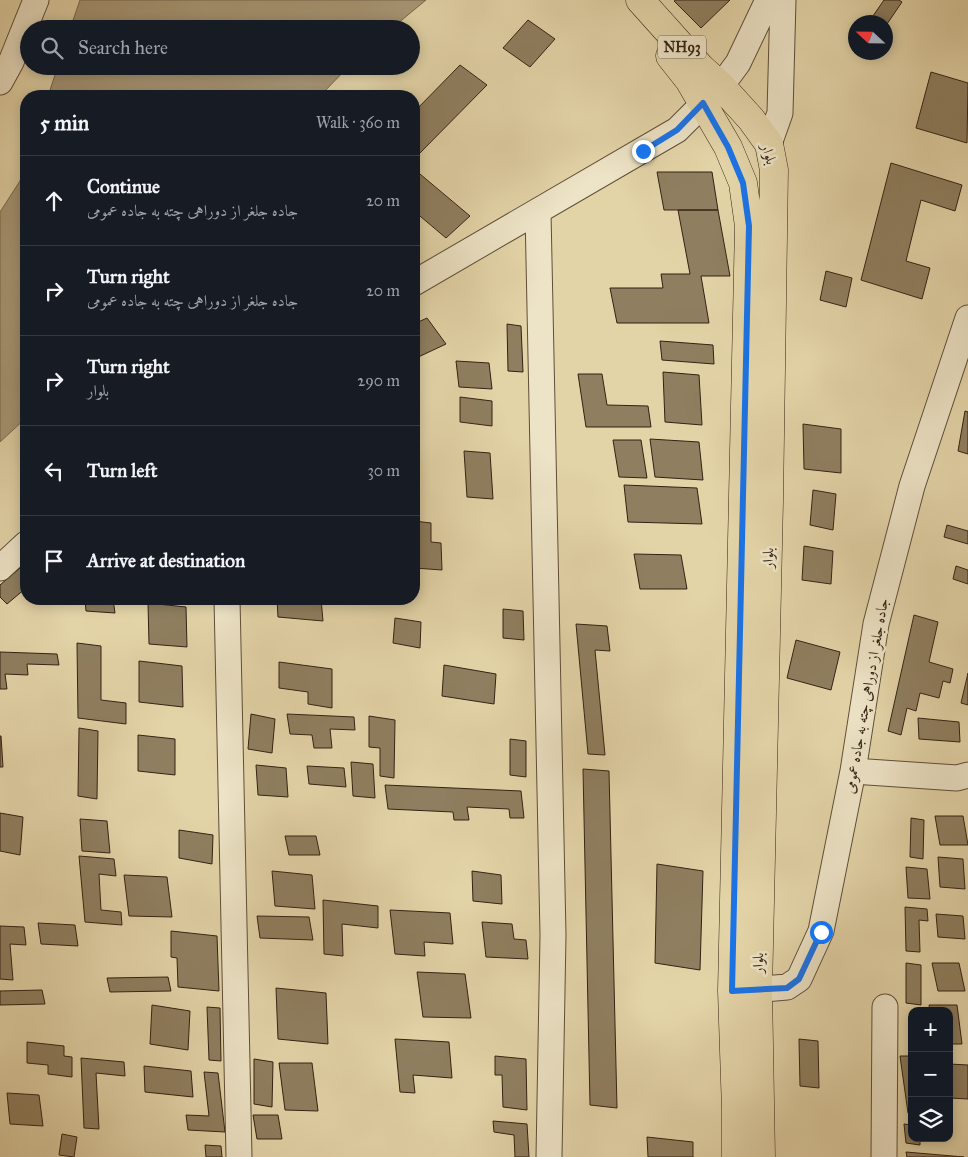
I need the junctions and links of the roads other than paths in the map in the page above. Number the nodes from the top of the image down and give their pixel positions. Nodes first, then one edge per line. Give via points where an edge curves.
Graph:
1 (36, 0) edge
2 (768, 0) edge
3 (783, 0) edge
4 (640, 9) edge
5 (28, 20) edge
6 (20, 40) edge
7 (0, 82) edge
8 (712, 95) junction
9 (769, 144) junction
10 (538, 212) junction
11 (420, 280) edge
12 (968, 318) edge
13 (20, 550) edge
14 (0, 568) edge
15 (227, 605) edge
16 (853, 771) junction
17 (968, 775) edge
18 (745, 991) junction
19 (885, 1007) dead end
20 (239, 1157) edge
21 (549, 1157) edge
22 (736, 1157) edge
23 (761, 1157) edge
24 (884, 1157) edge

1 - 5 street
2 - 8 street via 738,63
3 - 9 street via 780,113
4 - 8 main road, بلوار / NH93 via 701,68
6 - 7 street
8 - 9 main road, بلوار / NH93 via 751,119
8 - 10 street via 677,130
8 - 18 main road, بلوار / NH93 via 743,183 749,226
9 - 18 main road, بلوار / NH93 via 774,170 769,501
10 - 11 street
10 - 21 street via 553,935
12 - 16 street, جاده جلغر از دوراهی چته به جاده عمومی via 912,486 876,624
13 - 14 street
15 - 20 street
16 - 17 street via 957,778
16 - 18 street, جاده جلغر از دوراهی چته به جاده عمومی via 821,932 799,979 787,988
18 - 22 main road, بلوار / NH93 via 736,1110
18 - 23 main road, بلوار / NH93
19 - 24 street

